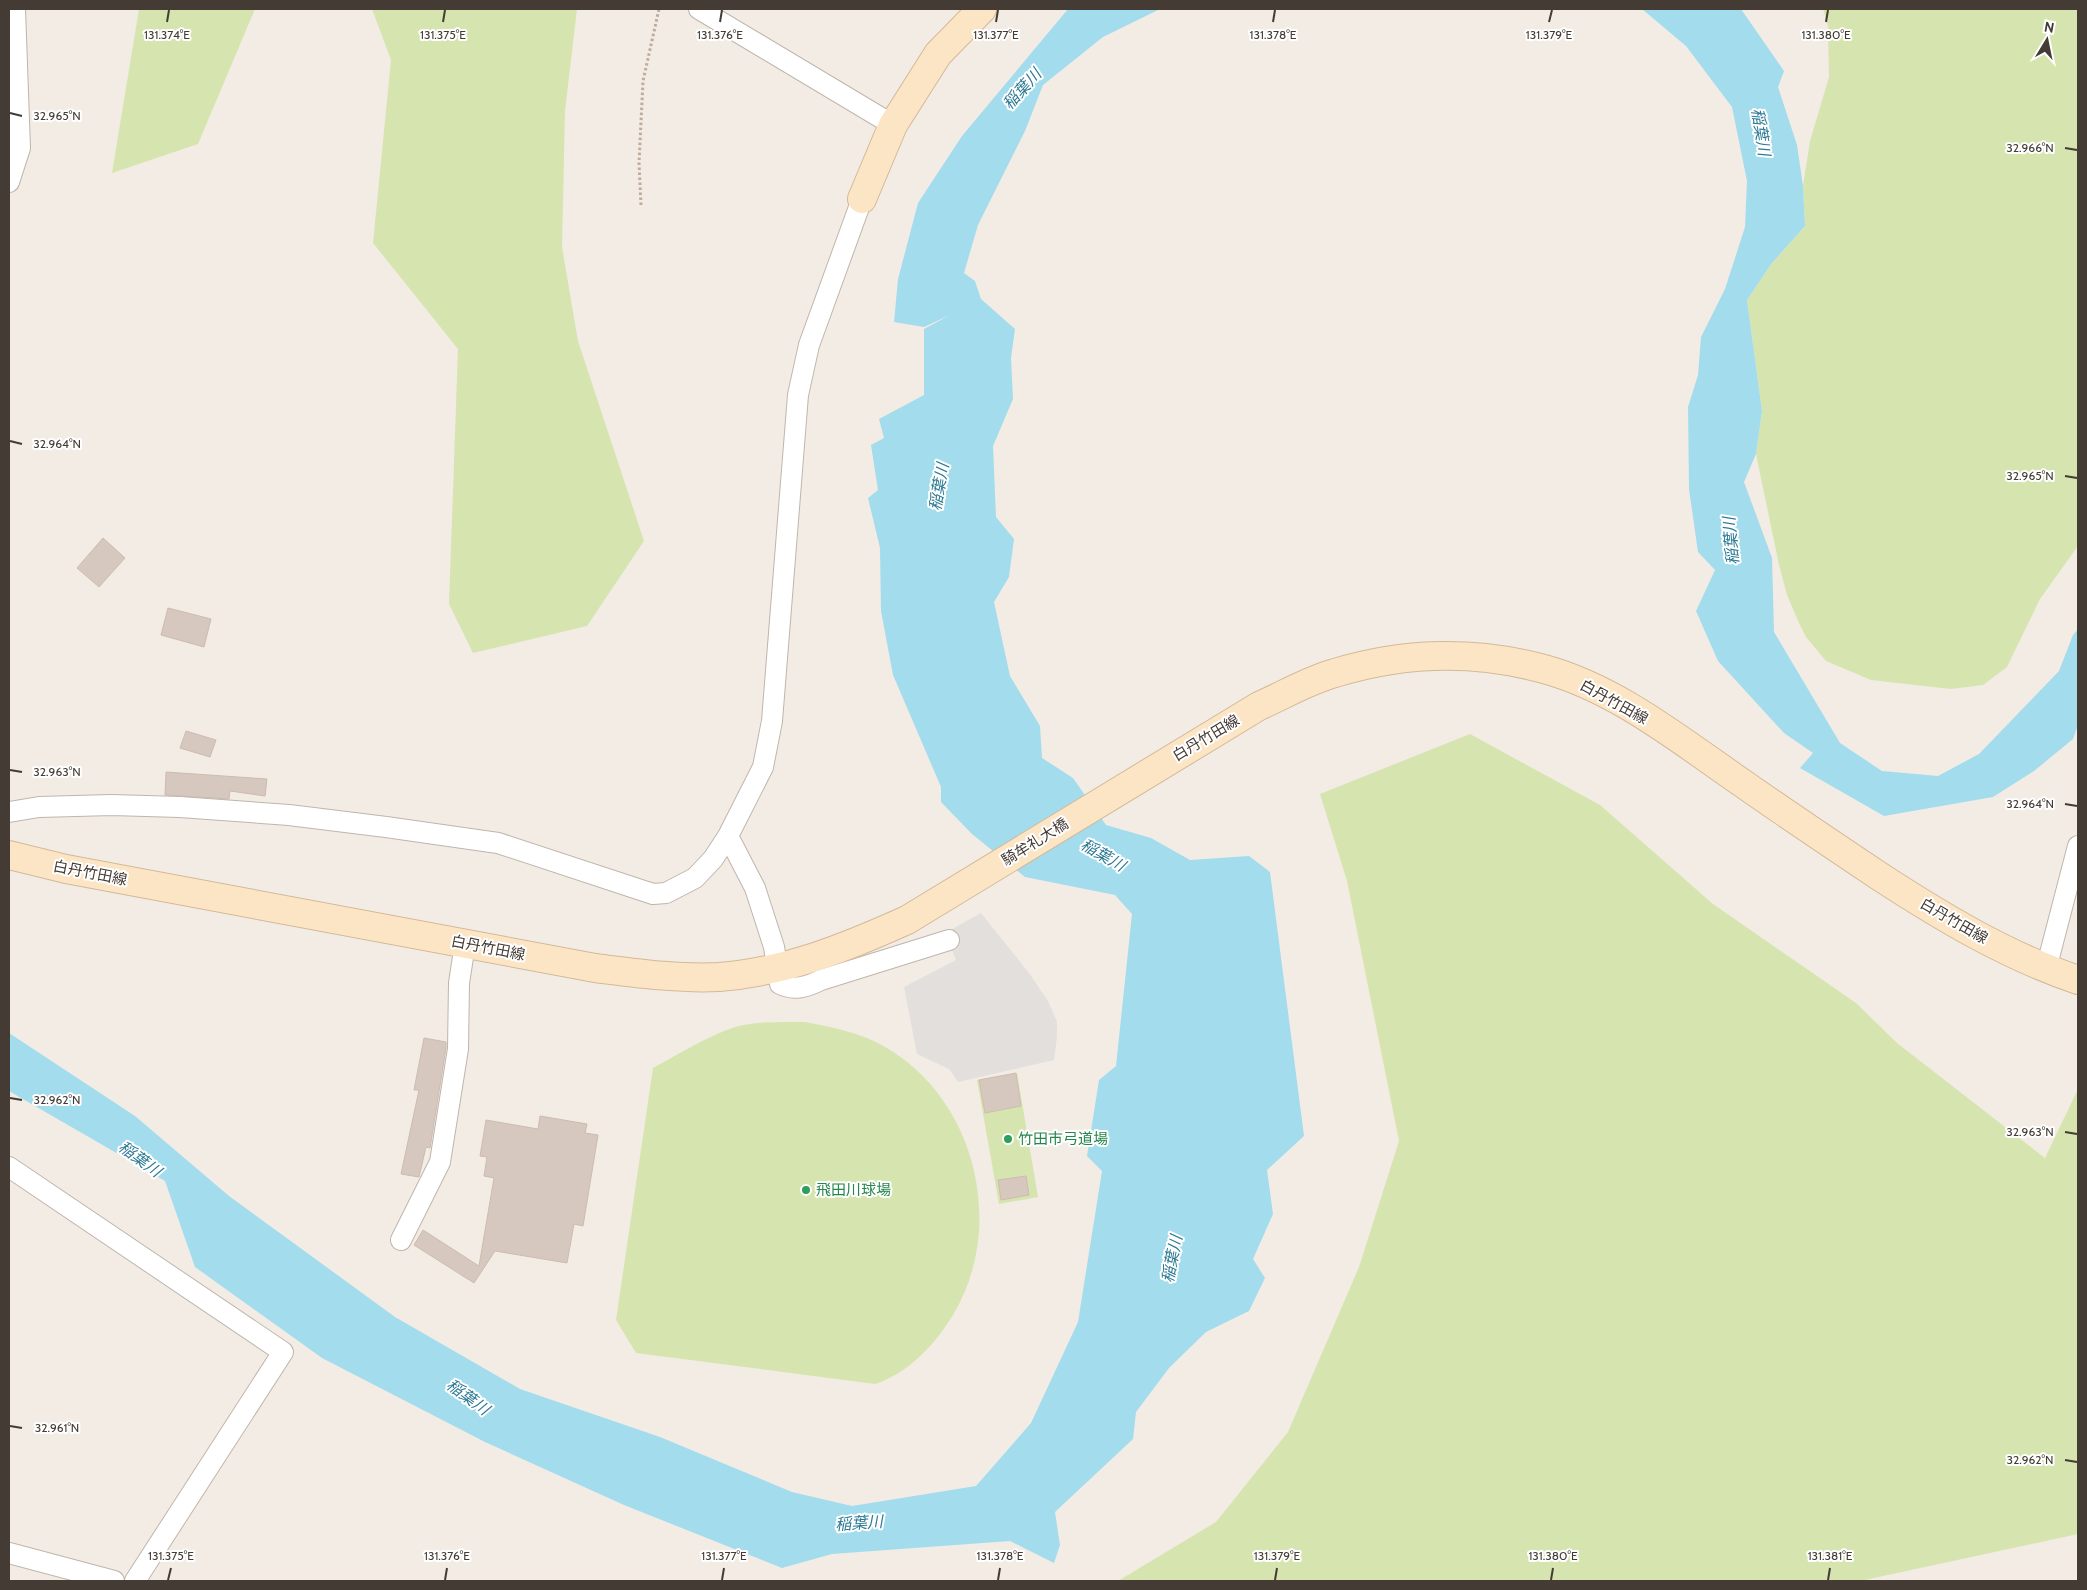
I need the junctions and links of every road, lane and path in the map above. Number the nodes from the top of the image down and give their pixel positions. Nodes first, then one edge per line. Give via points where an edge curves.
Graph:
1 (14, 9) edge
2 (659, 9) edge
3 (699, 9) edge
4 (982, 9) edge
5 (893, 125) junction
6 (9, 182) edge
7 (862, 199) joint
8 (641, 205) dead end
9 (1113, 794) joint
10 (9, 812) edge
11 (728, 836) junction
12 (2078, 846) edge
13 (9, 855) edge
14 (957, 890) joint
15 (949, 940) dead end
16 (465, 944) junction
17 (776, 968) junction
18 (2046, 969) junction
19 (2078, 980) edge
20 (9, 1167) edge
21 (401, 1240) dead end
22 (9, 1553) edge
23 (114, 1581) edge
24 (135, 1581) edge

1 - 6 street via 20,148
2 - 8 path via 643,81 639,163
3 - 5 street
4 - 5 main road via 938,54
5 - 7 main road
7 - 11 street via 809,345 798,395 771,730 763,766
9 - 14 main road, 騎牟礼大橋
9 - 18 main road, 白丹竹田線 via 1260,706 1333,673 1370,664 1438,655 1475,656 1544,669 1612,697 1912,897 1981,938
10 - 11 street via 112,805 180,807 290,815 386,827 498,843 659,894 695,878
11 - 17 street via 755,888 774,946
12 - 18 street
13 - 16 main road, 白丹竹田線 via 66,869
14 - 17 main road, 白丹竹田線 via 907,920 854,944
15 - 17 street via 802,987 789,989 780,984
16 - 17 main road, 白丹竹田線 via 655,976 720,977
16 - 21 street via 459,983 458,1049 440,1162
18 - 19 main road, 白丹竹田線
20 - 24 street via 283,1352
22 - 23 street

